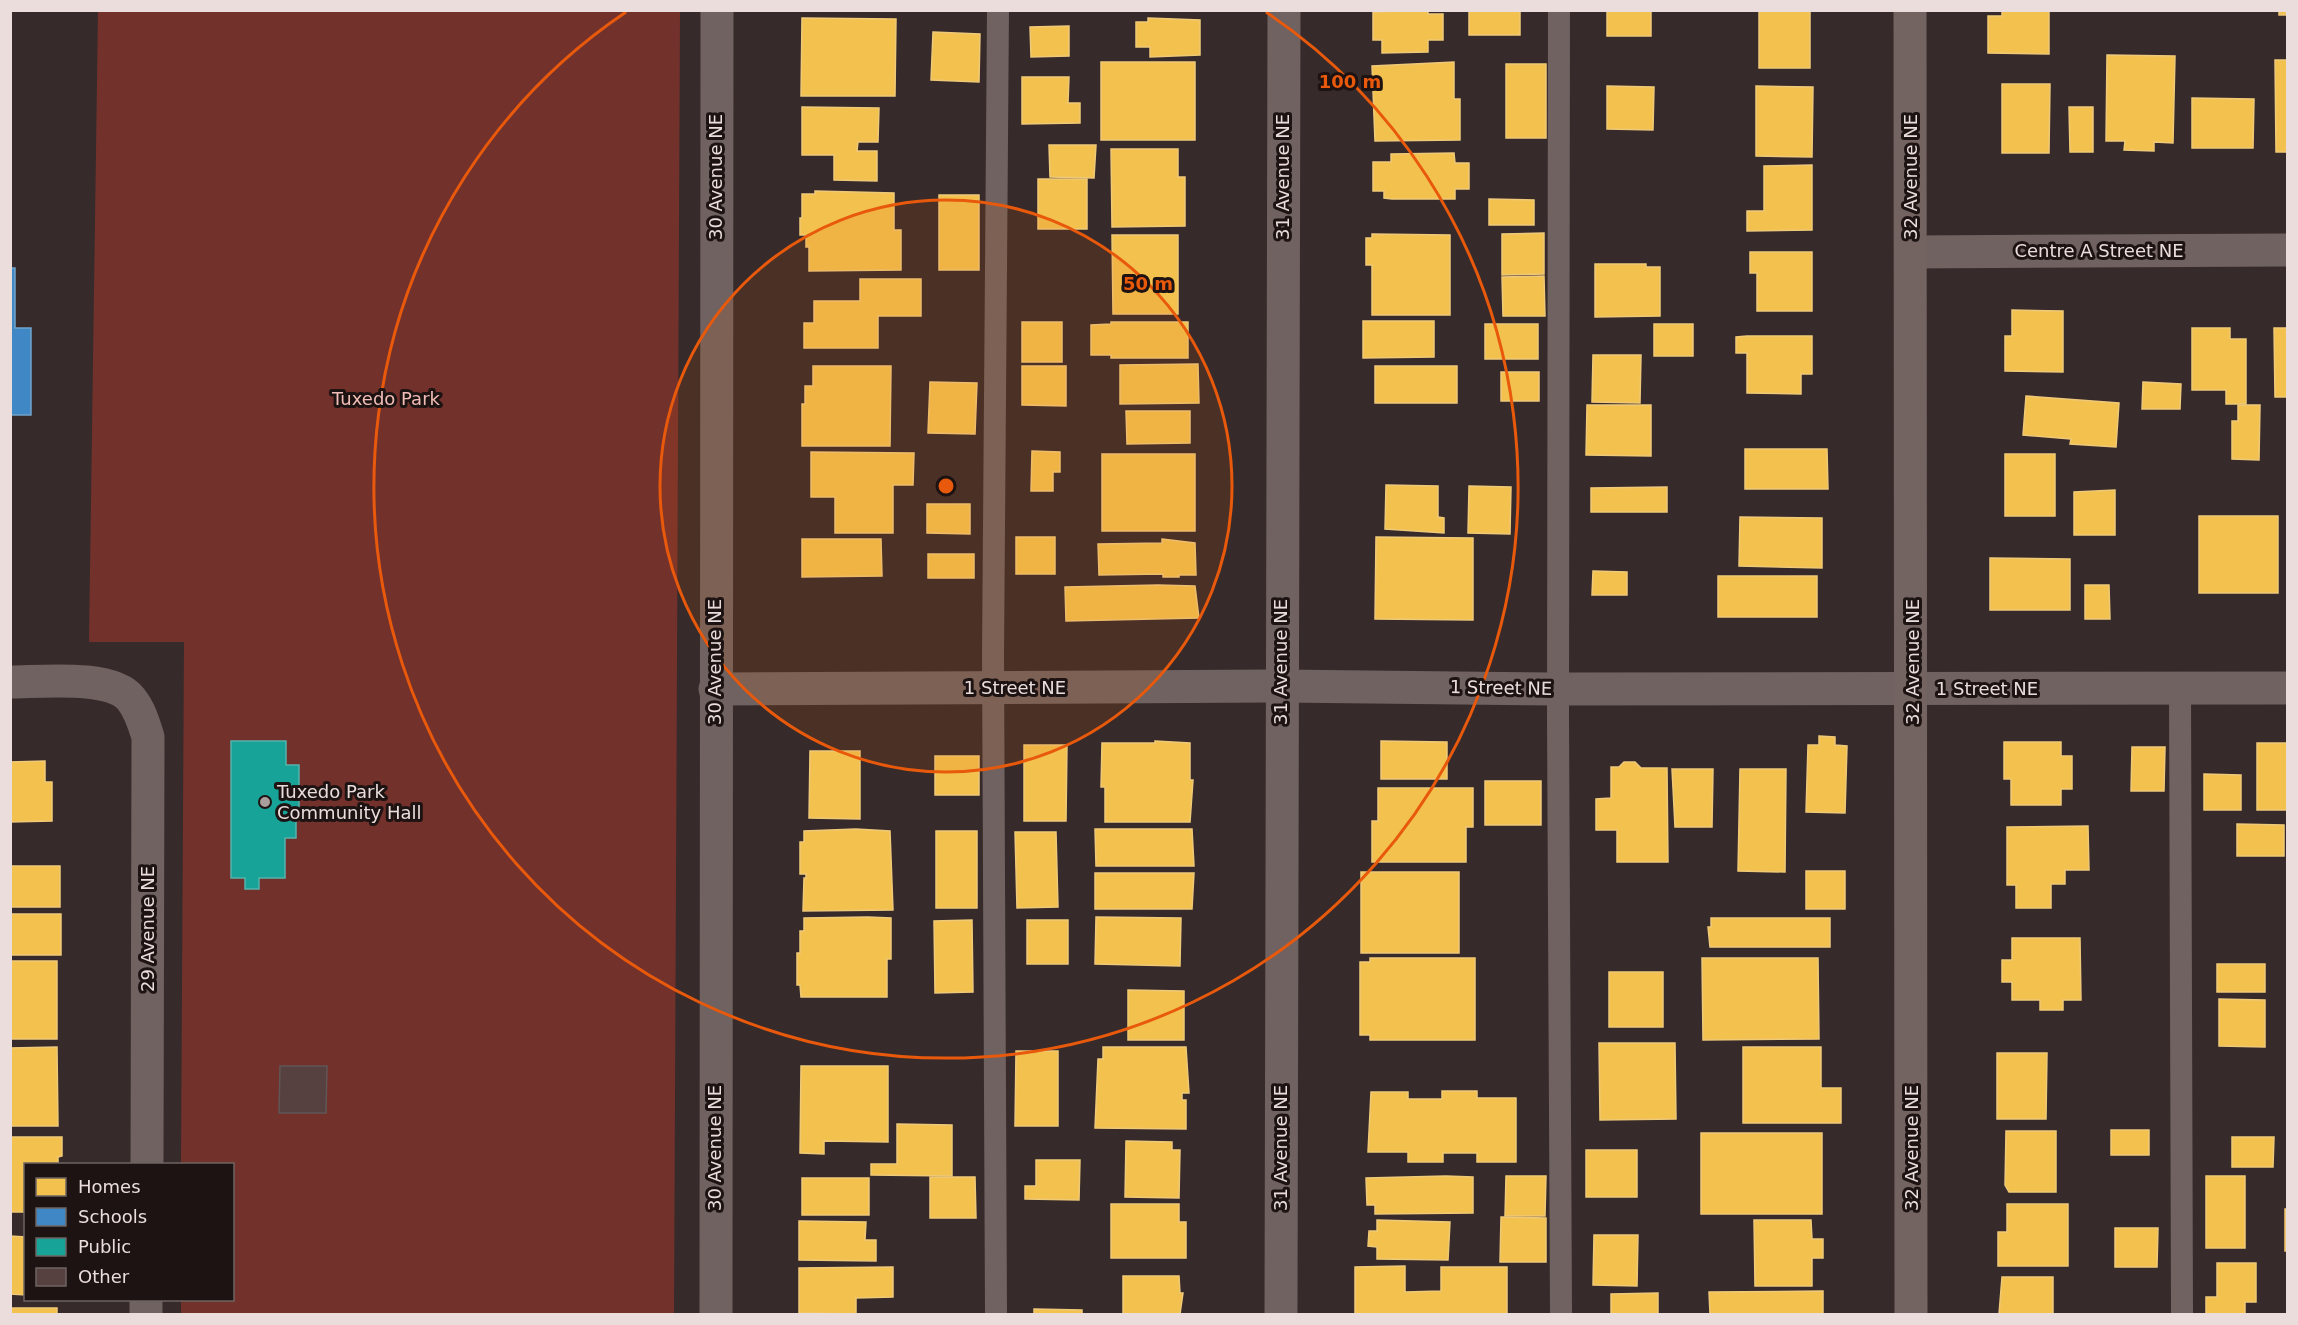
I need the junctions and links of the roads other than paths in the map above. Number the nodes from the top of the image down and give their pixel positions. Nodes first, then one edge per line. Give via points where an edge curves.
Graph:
1 (717, 10) edge
2 (998, 10) edge
3 (1284, 10) edge
4 (1559, 10) edge
5 (1910, 10) edge
6 (2288, 250) edge
7 (1911, 252) junction
8 (10, 682) edge
9 (1281, 686) junction
10 (993, 688) junction
11 (2180, 688) junction
12 (2288, 688) edge
13 (715, 689) junction
14 (1558, 689) junction
15 (1913, 689) junction
16 (147, 1163) edge
17 (716, 1314) edge
18 (996, 1314) edge
19 (1281, 1314) edge
20 (1561, 1314) edge
21 (1911, 1314) edge
22 (2182, 1314) edge

1 - 13 street, 30 Avenue NE
2 - 10 lane
3 - 9 street, 31 Avenue NE
4 - 14 lane
5 - 7 street, 32 Avenue NE
6 - 7 street, Centre A Street NE
7 - 15 street, 32 Avenue NE
8 - 16 street, 29 Avenue NE via 90,682 113,686 130,697 141,714 148,737
9 - 10 street, 1 Street NE
9 - 14 street, 1 Street NE
9 - 19 street, 31 Avenue NE
10 - 13 street, 1 Street NE
10 - 18 lane
11 - 12 street, 1 Street NE
11 - 15 street, 1 Street NE
11 - 22 lane
13 - 17 street, 30 Avenue NE
14 - 15 street, 1 Street NE
14 - 20 lane
15 - 21 street, 32 Avenue NE

